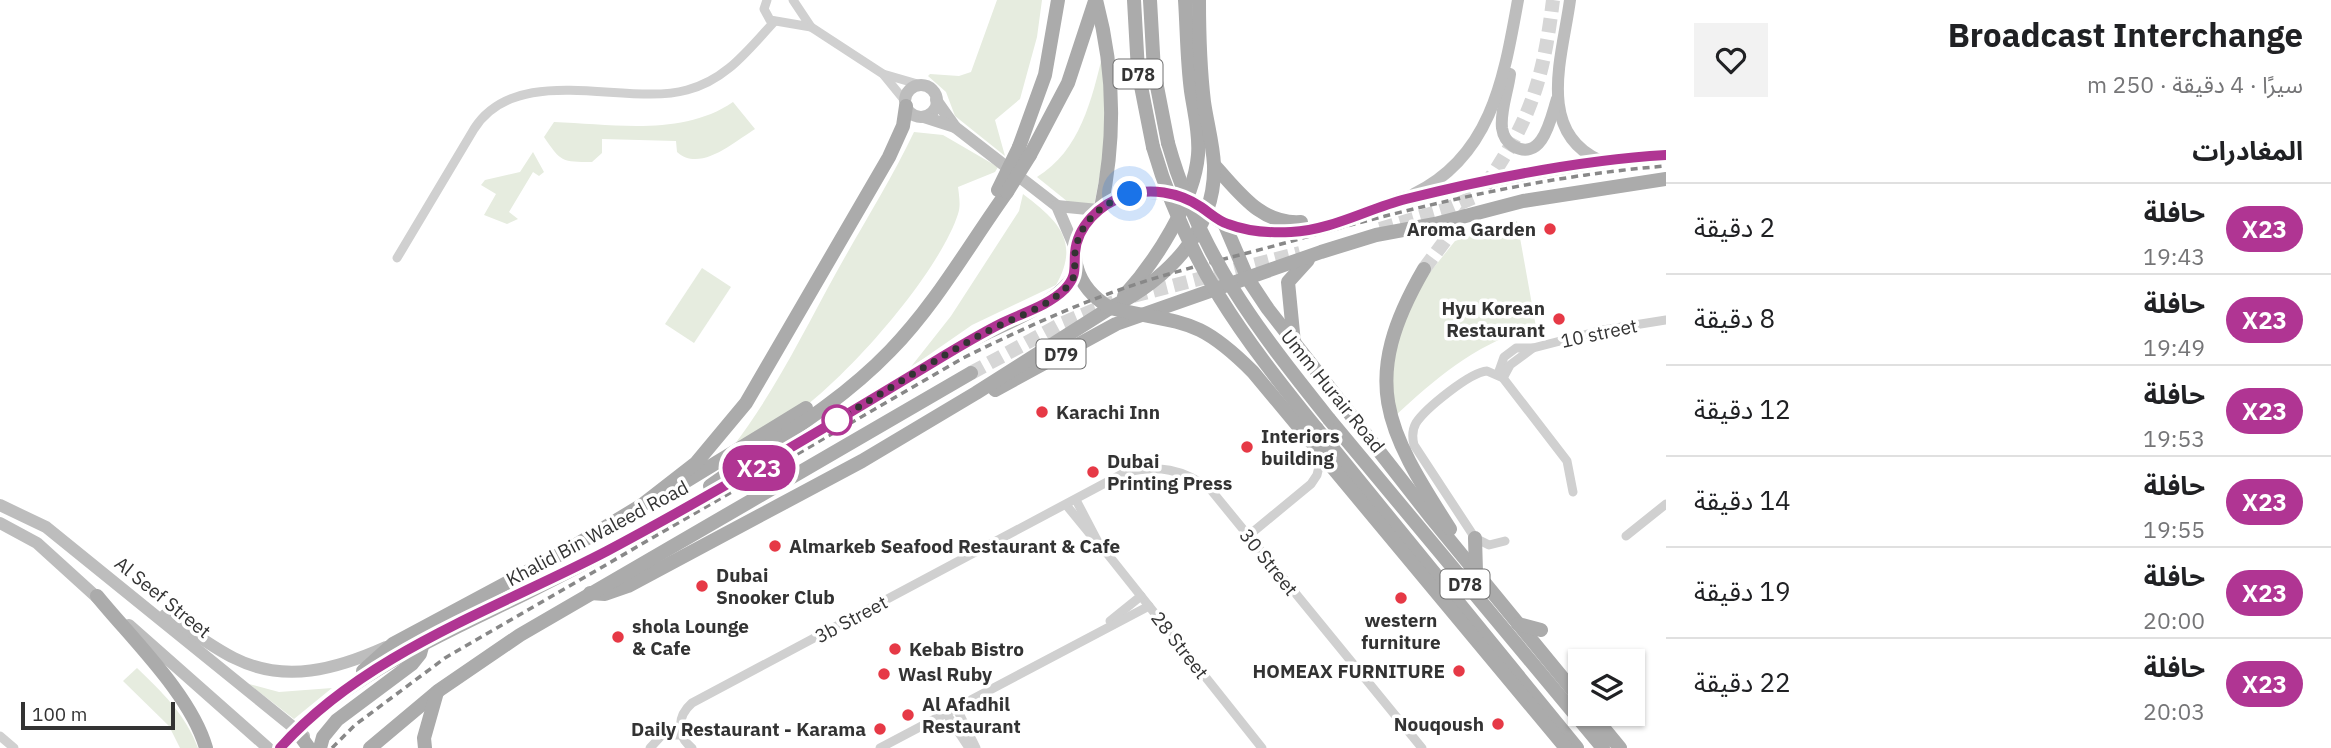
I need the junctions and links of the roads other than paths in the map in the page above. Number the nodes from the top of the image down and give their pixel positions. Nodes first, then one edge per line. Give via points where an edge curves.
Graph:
1 (767, 0) edge
2 (793, 0) edge
3 (1058, 0) edge
4 (1096, 0) edge
5 (1133, 0) edge
6 (1150, 0) edge
7 (1185, 0) edge
8 (1199, 0) edge
9 (1518, 0) edge
10 (1570, 0) edge
11 (774, 22) junction
12 (811, 27) junction
13 (1513, 28) junction
14 (883, 74) junction
15 (921, 85) junction
16 (1557, 99) junction
17 (936, 100) junction
18 (906, 104) junction
19 (924, 117) junction
20 (955, 127) junction
21 (1025, 151) junction
22 (1666, 155) edge
23 (1599, 160) junction
24 (1214, 165) junction
25 (1666, 179) edge
26 (1185, 199) junction
27 (1401, 200) junction
28 (1057, 206) junction
29 (1100, 209) junction
30 (1208, 212) junction
31 (1351, 219) junction
32 (1224, 223) junction
33 (1075, 248) junction
34 (1321, 252) junction
35 (397, 258) dead end
36 (1077, 269) junction
37 (1424, 269) tunnel mouth
38 (1248, 279) junction
39 (1113, 306) junction
40 (1147, 314) junction
41 (1666, 320) edge
42 (1294, 343) junction
43 (971, 373) tunnel mouth
44 (1501, 376) junction
45 (848, 389) junction
46 (976, 393) junction
47 (1322, 454) junction
48 (1573, 492) dead end
49 (1076, 500) junction
50 (1666, 504) edge
51 (0, 505) edge
52 (642, 505) junction
53 (1067, 506) junction
54 (0, 523) edge
55 (652, 527) junction
56 (1248, 536) junction
57 (1626, 536) dead end
58 (1475, 538) junction
59 (1505, 541) dead end
60 (1098, 542) junction
61 (1460, 553) junction
62 (1476, 572) junction
63 (590, 593) junction
64 (97, 596) junction
65 (1141, 596) junction
66 (133, 597) junction
67 (1149, 606) junction
68 (1518, 624) junction
69 (1541, 630) dead end
70 (1088, 636) junction
71 (424, 643) junction
72 (393, 644) junction
73 (1568, 684) edge
74 (438, 691) junction
75 (339, 692) junction
76 (956, 707) junction
77 (946, 713) junction
78 (1602, 726) edge
79 (296, 730) junction
80 (681, 735) junction
81 (0, 736) edge
82 (14, 748) edge
83 (206, 748) edge
84 (268, 748) edge
85 (280, 748) edge
86 (317, 748) edge
87 (370, 748) edge
88 (425, 748) edge
89 (650, 748) edge
90 (692, 748) edge
91 (880, 748) edge
92 (969, 748) edge
93 (976, 748) edge
94 (1262, 748) edge
95 (1422, 748) edge
96 (1566, 748) edge
97 (1577, 748) edge
98 (1603, 748) edge
99 (1620, 748) edge

1 - 11 street via 765,14
2 - 12 street
3 - 21 main road
4 - 21 main road via 1068,83
4 - 29 main road via 1112,91 1111,147
5 - 97 main road, Umm Hurair Road / D78, bridge via 1138,71 1153,147 1175,214 1206,278 1261,360
6 - 98 main road, Umm Hurair Road / D78, bridge via 1154,71 1168,143 1187,203 1232,292 1329,419
7 - 26 main road via 1199,146
8 - 24 main road via 1202,77
9 - 13 main road
10 - 16 main road
11 - 12 street
11 - 35 street via 730,69 686,91 557,91 489,110
12 - 14 street
13 - 16 main road via 1502,126 1508,142 1523,149 1539,144
13 - 27 main road via 1496,100 1473,146 1441,178
14 - 15 street
14 - 18 street
15 - 17 main road via 932,90
15 - 18 main road via 910,90
16 - 23 main road via 1564,130 1581,150
17 - 19 main road via 933,111
17 - 20 main road
18 - 19 main road via 915,116
18 - 52 main road via 903,126 889,157 746,403 696,463
19 - 20 main road
20 - 28 main road
21 - 45 main road, bridge via 977,235 908,331
22 - 23 main road
23 - 27 main road
24 - 30 main road
24 - 31 main road via 1272,219 1294,223
25 - 34 main road, D79 via 1515,203
26 - 29 main road via 1142,191
26 - 30 main road
26 - 39 main road via 1148,266
27 - 31 main road
28 - 29 main road
28 - 33 main road
29 - 33 main road
30 - 32 main road
30 - 39 main road via 1179,258 1130,299
31 - 32 main road via 1291,232
32 - 38 main road
33 - 36 main road
34 - 38 main road, D79
34 - 42 main road via 1300,266 1288,282
36 - 39 main road via 1087,289
36 - 55 main road, Khalid Bin Waleed Road via 1067,287 1051,300 982,334 777,458
37 - 61 main road via 1389,346 1387,399 1401,449 1454,535
38 - 40 main road, D79
38 - 42 main road
39 - 40 main road
39 - 46 main road
40 - 46 main road, D79 via 1097,333 997,389
40 - 47 main road via 1180,320 1214,336 1253,372
41 - 44 street, 10 street via 1511,350 1504,357
42 - 61 main road
43 - 63 main road
44 - 48 street via 1567,461
44 - 58 street via 1480,372 1469,377 1413,429 1417,452
45 - 52 main road via 830,392
45 - 55 main road
46 - 63 main road, D79 via 840,474 628,586 605,594
47 - 56 street via 1311,484
47 - 96 main road
49 - 53 street, 3b Street
49 - 56 street, 30 Street via 1124,473 1150,468 1177,471 1211,490
49 - 60 street, 28 Street
50 - 57 street
51 - 66 main road, Al Seef Street via 46,527
52 - 72 main road
53 - 60 street, 28 Street
53 - 80 street, 3b Street via 692,703 682,714
54 - 64 main road via 37,543
55 - 71 main road, Khalid Bin Waleed Road
56 - 95 street, 30 Street
58 - 59 street via 1489,545
58 - 62 main road
60 - 65 street, 28 Street
61 - 62 main road
62 - 68 main road
63 - 74 main road, D79
64 - 83 main road via 180,696
64 - 84 main road
65 - 67 street, 28 Street
65 - 70 street
66 - 72 main road via 221,652 265,669 314,671
66 - 79 main road, Al Seef Street
67 - 70 street
67 - 94 street, 28 Street
68 - 69 main road
68 - 73 main road
70 - 76 street
71 - 75 main road, Khalid Bin Waleed Road
71 - 86 main road via 416,660 327,729
72 - 75 main road
74 - 87 main road, D79
74 - 88 main road
75 - 79 main road, Khalid Bin Waleed Road
76 - 77 street
76 - 93 street
77 - 91 street
77 - 92 street
78 - 99 main road
79 - 85 main road, Khalid Bin Waleed Road
79 - 86 main road
80 - 89 street via 662,735
80 - 90 street
81 - 82 street

